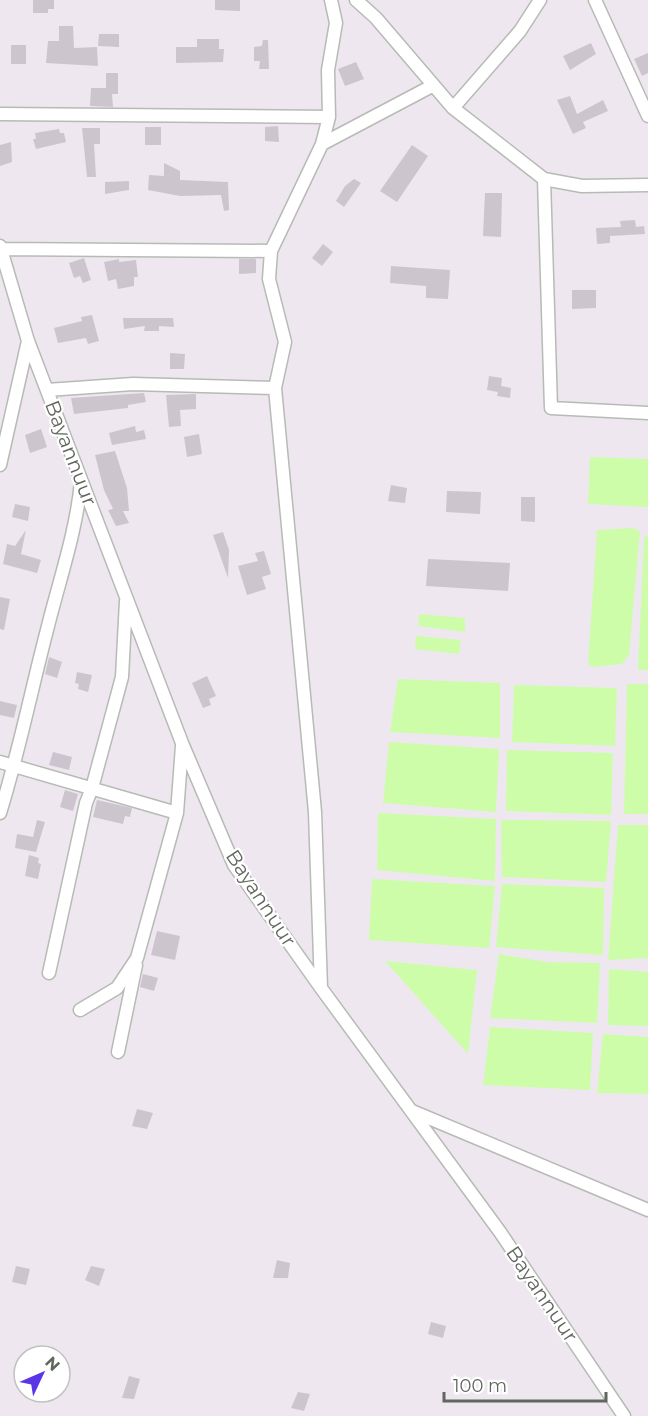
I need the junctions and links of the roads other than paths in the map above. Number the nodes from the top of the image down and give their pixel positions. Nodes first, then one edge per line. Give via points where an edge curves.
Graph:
1 (331, 0) edge
2 (356, 0) edge
3 (540, 0) edge
4 (595, 0) edge
5 (432, 86) junction
6 (453, 108) junction
7 (0, 114) edge
8 (648, 116) edge
9 (329, 117) junction
10 (322, 144) junction
11 (544, 179) junction
12 (648, 185) edge
13 (1, 247) edge
14 (271, 251) junction
15 (28, 341) junction
16 (275, 388) junction
17 (47, 390) junction
18 (648, 413) edge
19 (0, 465) edge
20 (81, 479) junction
21 (126, 596) junction
22 (182, 743) junction
23 (0, 762) edge
24 (14, 766) junction
25 (92, 788) junction
26 (0, 813) edge
27 (177, 813) junction
28 (137, 958) junction
29 (49, 973) dead end
30 (321, 988) junction
31 (80, 1010) dead end
32 (118, 1052) dead end
33 (410, 1111) junction
34 (648, 1210) edge
35 (624, 1416) edge

1 - 9 street via 336,23 328,70
2 - 5 street via 376,18
3 - 6 street via 520,31
4 - 8 street
5 - 6 street
5 - 10 street
6 - 11 street
7 - 9 street
9 - 10 street
10 - 14 street
11 - 12 street via 582,186
11 - 18 street via 551,408
13 - 14 street
13 - 15 street, Bayannuur
14 - 16 street via 269,279 285,342
15 - 17 street, Bayannuur
15 - 19 street
16 - 17 street via 133,384
16 - 30 street via 315,812
17 - 20 street, Bayannuur
20 - 21 street, Bayannuur
20 - 24 street via 78,516
21 - 22 street, Bayannuur
21 - 25 street via 122,677
22 - 27 street
22 - 30 street, Bayannuur via 234,864
23 - 24 street
24 - 25 street
24 - 26 street
25 - 27 street
25 - 29 street
27 - 28 street
28 - 31 street via 117,988
28 - 32 street
30 - 33 street, Bayannuur
33 - 34 street
33 - 35 street, Bayannuur via 500,1232

